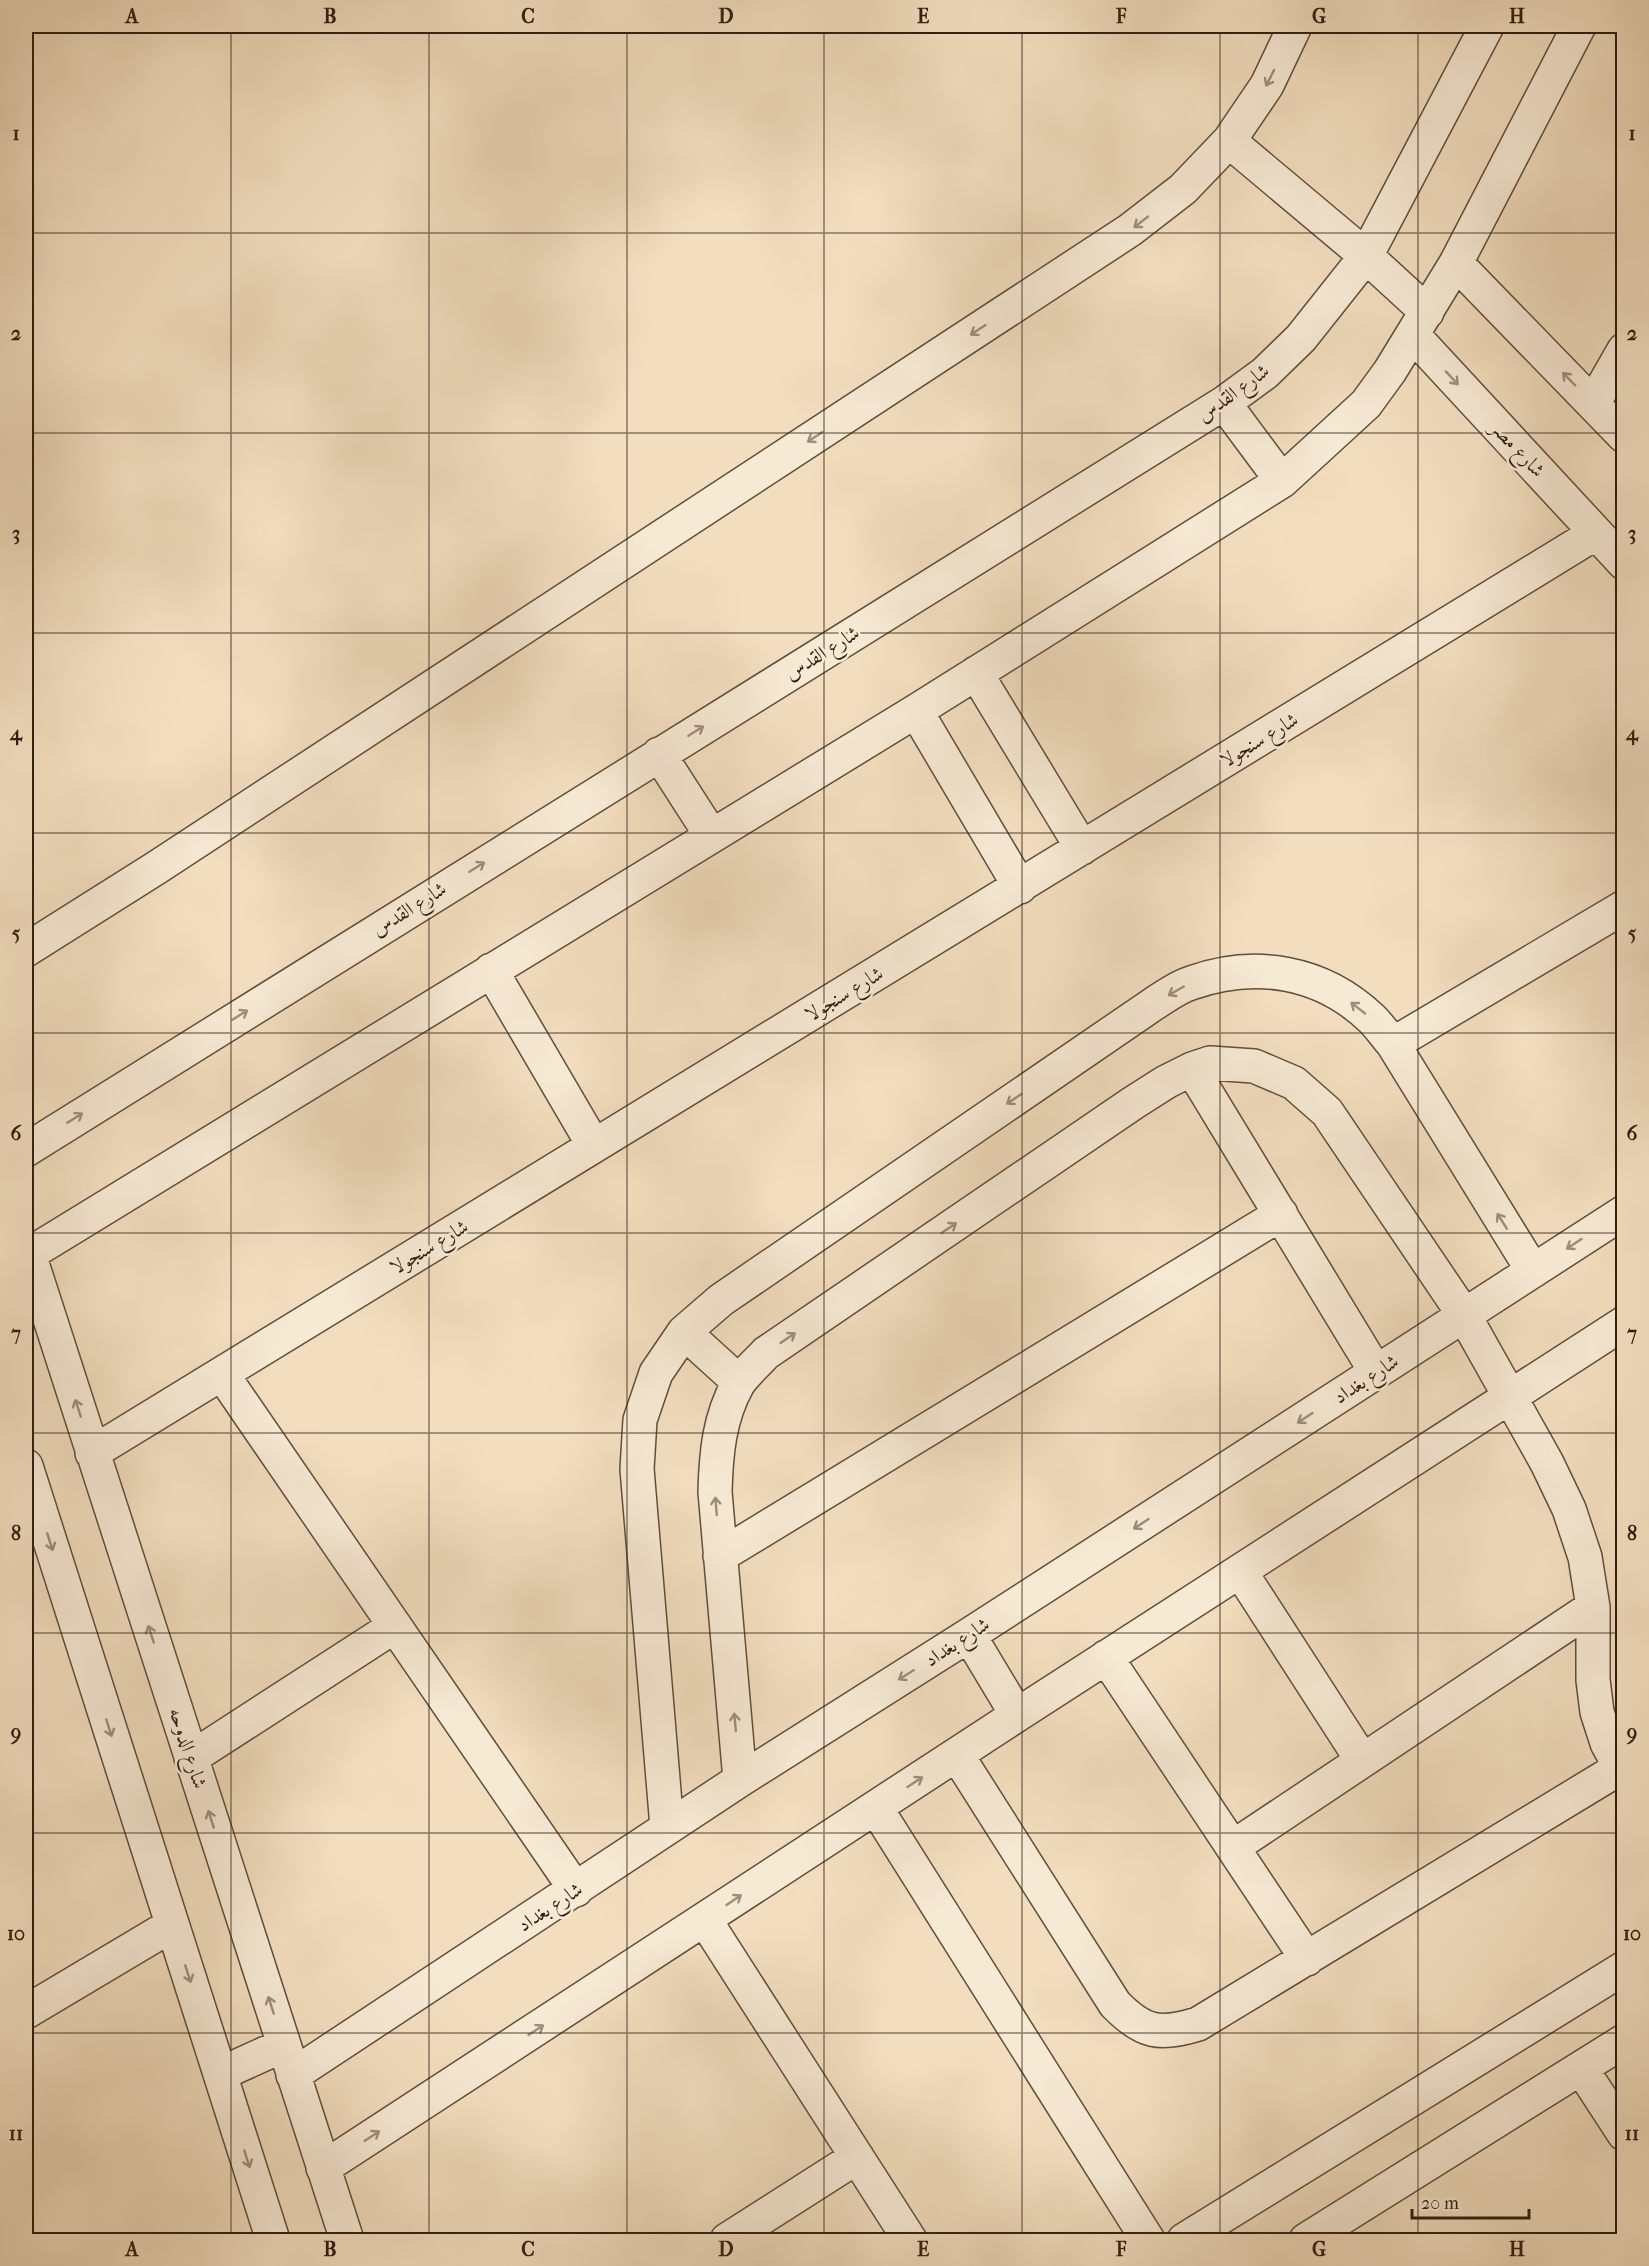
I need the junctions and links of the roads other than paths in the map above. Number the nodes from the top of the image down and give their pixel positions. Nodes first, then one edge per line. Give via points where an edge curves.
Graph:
1 (1295, 26) edge
2 (1487, 26) edge
3 (1579, 26) edge
4 (1229, 141) junction
5 (1366, 256) junction
6 (1456, 263) junction
7 (1420, 324) junction
8 (1623, 351) edge
9 (1224, 403) junction
10 (1593, 404) junction
11 (1623, 436) edge
12 (1282, 481) junction
13 (1596, 533) junction
14 (1623, 562) edge
15 (976, 673) junction
16 (916, 711) junction
17 (659, 754) junction
18 (711, 835) junction
19 (1082, 848) junction
20 (1020, 887) junction
21 (1623, 907) edge
22 (26, 950) edge
23 (491, 970) junction
24 (1393, 1044) junction
25 (1192, 1069) junction
26 (594, 1146) junction
27 (26, 1149) edge
28 (1623, 1212) edge
29 (1281, 1214) junction
30 (27, 1255) edge
31 (1533, 1271) junction
32 (1464, 1315) junction
33 (1623, 1323) edge
34 (684, 1332) junction
35 (1376, 1372) junction
36 (222, 1374) junction
37 (739, 1382) junction
38 (1509, 1397) junction
39 (92, 1453) junction
40 (26, 1466) edge
41 (720, 1556) junction
42 (1240, 1571) junction
43 (1593, 1607) junction
44 (395, 1626) junction
45 (969, 1635) junction
46 (1106, 1658) junction
47 (1017, 1715) junction
48 (957, 1755) junction
49 (191, 1758) junction
50 (1362, 1760) junction
51 (1622, 1771) edge
52 (740, 1780) junction
53 (876, 1808) junction
54 (668, 1827) junction
55 (1233, 1847) junction
56 (576, 1890) junction
57 (705, 1920) junction
58 (172, 1925) junction
59 (1307, 1959) junction
60 (1623, 1968) edge
61 (26, 2012) edge
62 (1623, 2041) edge
63 (289, 2060) junction
64 (1581, 2068) junction
65 (220, 2074) junction
66 (1623, 2134) edge
67 (857, 2157) junction
68 (323, 2168) junction
69 (273, 2241) edge
70 (347, 2241) edge
71 (727, 2241) edge
72 (910, 2241) edge
73 (1148, 2241) edge
74 (1184, 2241) edge
75 (1306, 2241) edge

1 -> 4 street via 1267,85
2 - 5 street, شارع القدس
3 - 6 street
4 - 5 street, شارع مصر
4 -> 22 street via 1183,189 1130,230
5 - 7 street, شارع مصر
5 - 9 street, شارع القدس via 1301,338 1265,373
6 - 7 street
10 -> 6 street
7 - 12 street via 1366,404
7 -> 13 street, شارع مصر
8 - 10 street
9 - 12 street
17 -> 9 street, شارع القدس
10 - 11 street
12 - 15 street
13 - 14 street, شارع مصر
13 - 19 street, شارع سنجولا
15 - 16 street
15 - 19 street
16 - 18 street
16 - 20 street
17 - 18 street
27 -> 17 street, شارع القدس
18 - 23 street
19 - 20 street, شارع سنجولا
20 - 26 street, شارع سنجولا
21 - 24 street
23 - 26 street
23 - 30 street
31 -> 24 street
24 -> 34 street via 1372,1019 1341,994 1305,978 1266,970 1226,972 1189,984 1155,1003 731,1293
25 - 29 street
25 - 32 street via 1210,1063 1254,1066 1294,1083 1327,1112
37 -> 25 street via 766,1353 1133,1102
26 - 36 street, شارع سنجولا
28 -> 31 street, شارع بغداد
29 - 35 street
29 - 41 street
39 -> 30 street, شارع الدوحه
31 - 32 street, شارع بغداد
32 - 35 street, شارع بغداد
32 - 38 street
33 - 38 street
34 - 37 street
34 - 54 street via 656,1373 640,1420 638,1469
35 -> 45 street, شارع بغداد
36 - 39 street, شارع سنجولا
36 - 44 street
41 -> 37 street via 716,1459 722,1419
38 - 42 street
38 - 43 street via 1569,1509 1585,1557
49 -> 39 street, شارع الدوحه
40 -> 58 street
52 -> 41 street
42 - 46 street
42 - 50 street
43 - 50 street
43 - 51 street via 1597,1712
44 - 49 street
44 - 56 street
45 - 47 street
45 -> 52 street, شارع بغداد
46 - 47 street
46 - 55 street
47 - 48 street
53 -> 48 street
48 - 59 street via 1115,2004 1131,2021 1153,2030 1176,2031 1198,2024
63 -> 49 street, شارع الدوحه
50 - 55 street
51 - 59 street
52 - 54 street, شارع بغداد
57 -> 53 street
53 - 73 street
54 - 56 street, شارع بغداد
55 - 59 street
56 - 63 street, شارع بغداد
57 - 67 street
68 -> 57 street
58 - 61 street
58 -> 65 street
60 - 74 street
62 - 64 street
63 - 65 street, شارع بغداد
63 - 68 street, شارع الدوحه
64 - 66 street
64 - 75 street
65 -> 69 street
67 - 71 street
67 - 72 street
68 - 70 street, شارع الدوحه

